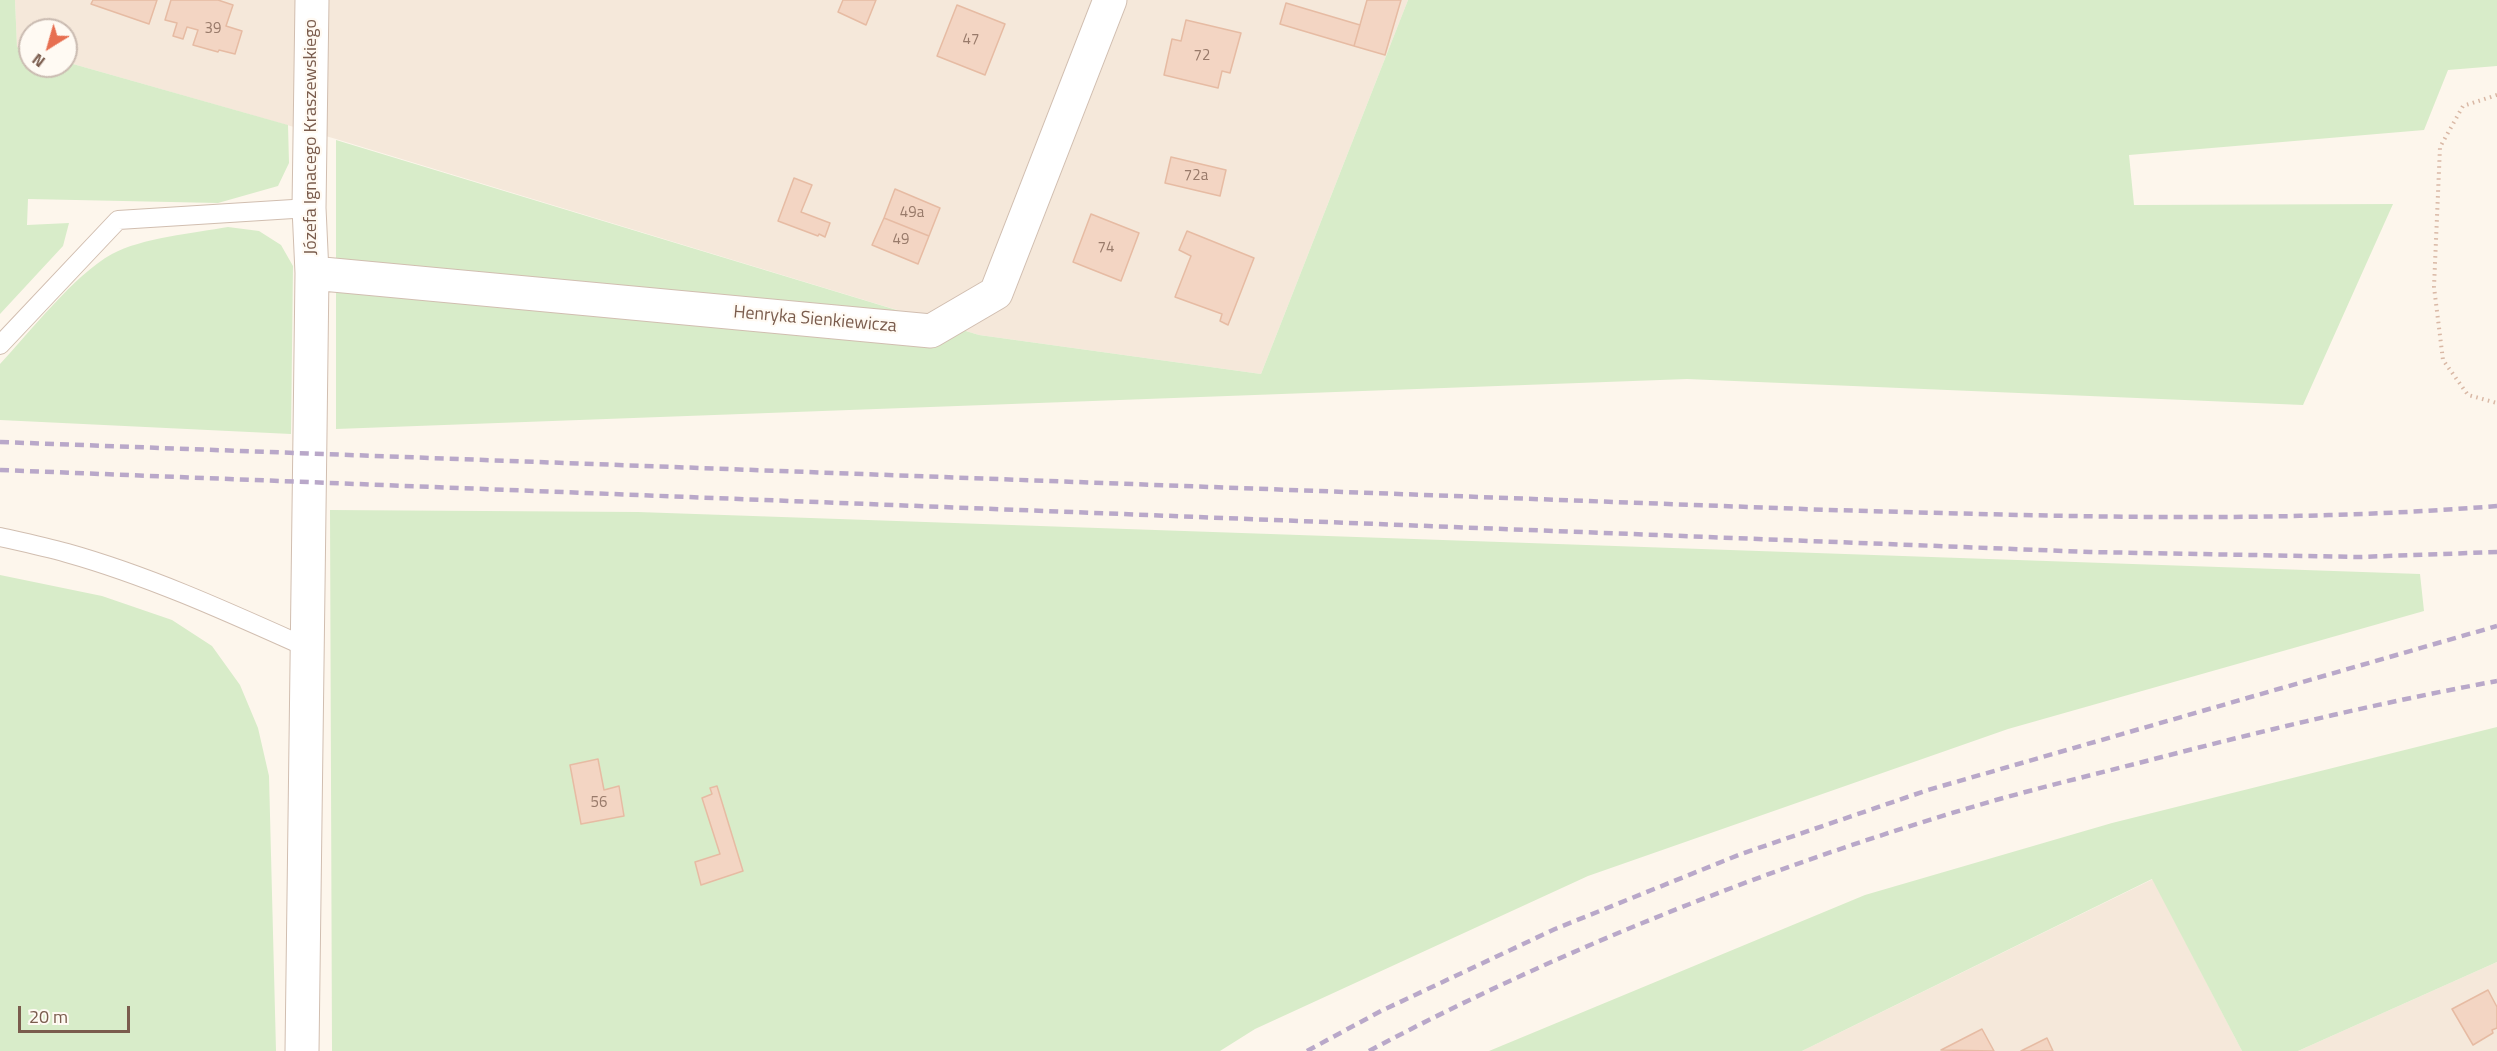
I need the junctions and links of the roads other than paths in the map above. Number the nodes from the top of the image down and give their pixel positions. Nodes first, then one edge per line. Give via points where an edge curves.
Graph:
1 (312, 0) edge
2 (1110, 0) edge
3 (309, 208) junction
4 (312, 273) junction
5 (0, 345) edge
6 (0, 537) edge
7 (306, 647) junction
8 (302, 1051) edge

1 - 3 street, Józefa Ignacego Kraszewskiego
2 - 4 street, Henryka Sienkiewicza via 996,293 931,331
3 - 4 street, Józefa Ignacego Kraszewskiego
3 - 5 lane via 118,220
4 - 7 street, Józefa Ignacego Kraszewskiego
6 - 7 lane via 69,554 158,584
7 - 8 street, Józefa Ignacego Kraszewskiego

